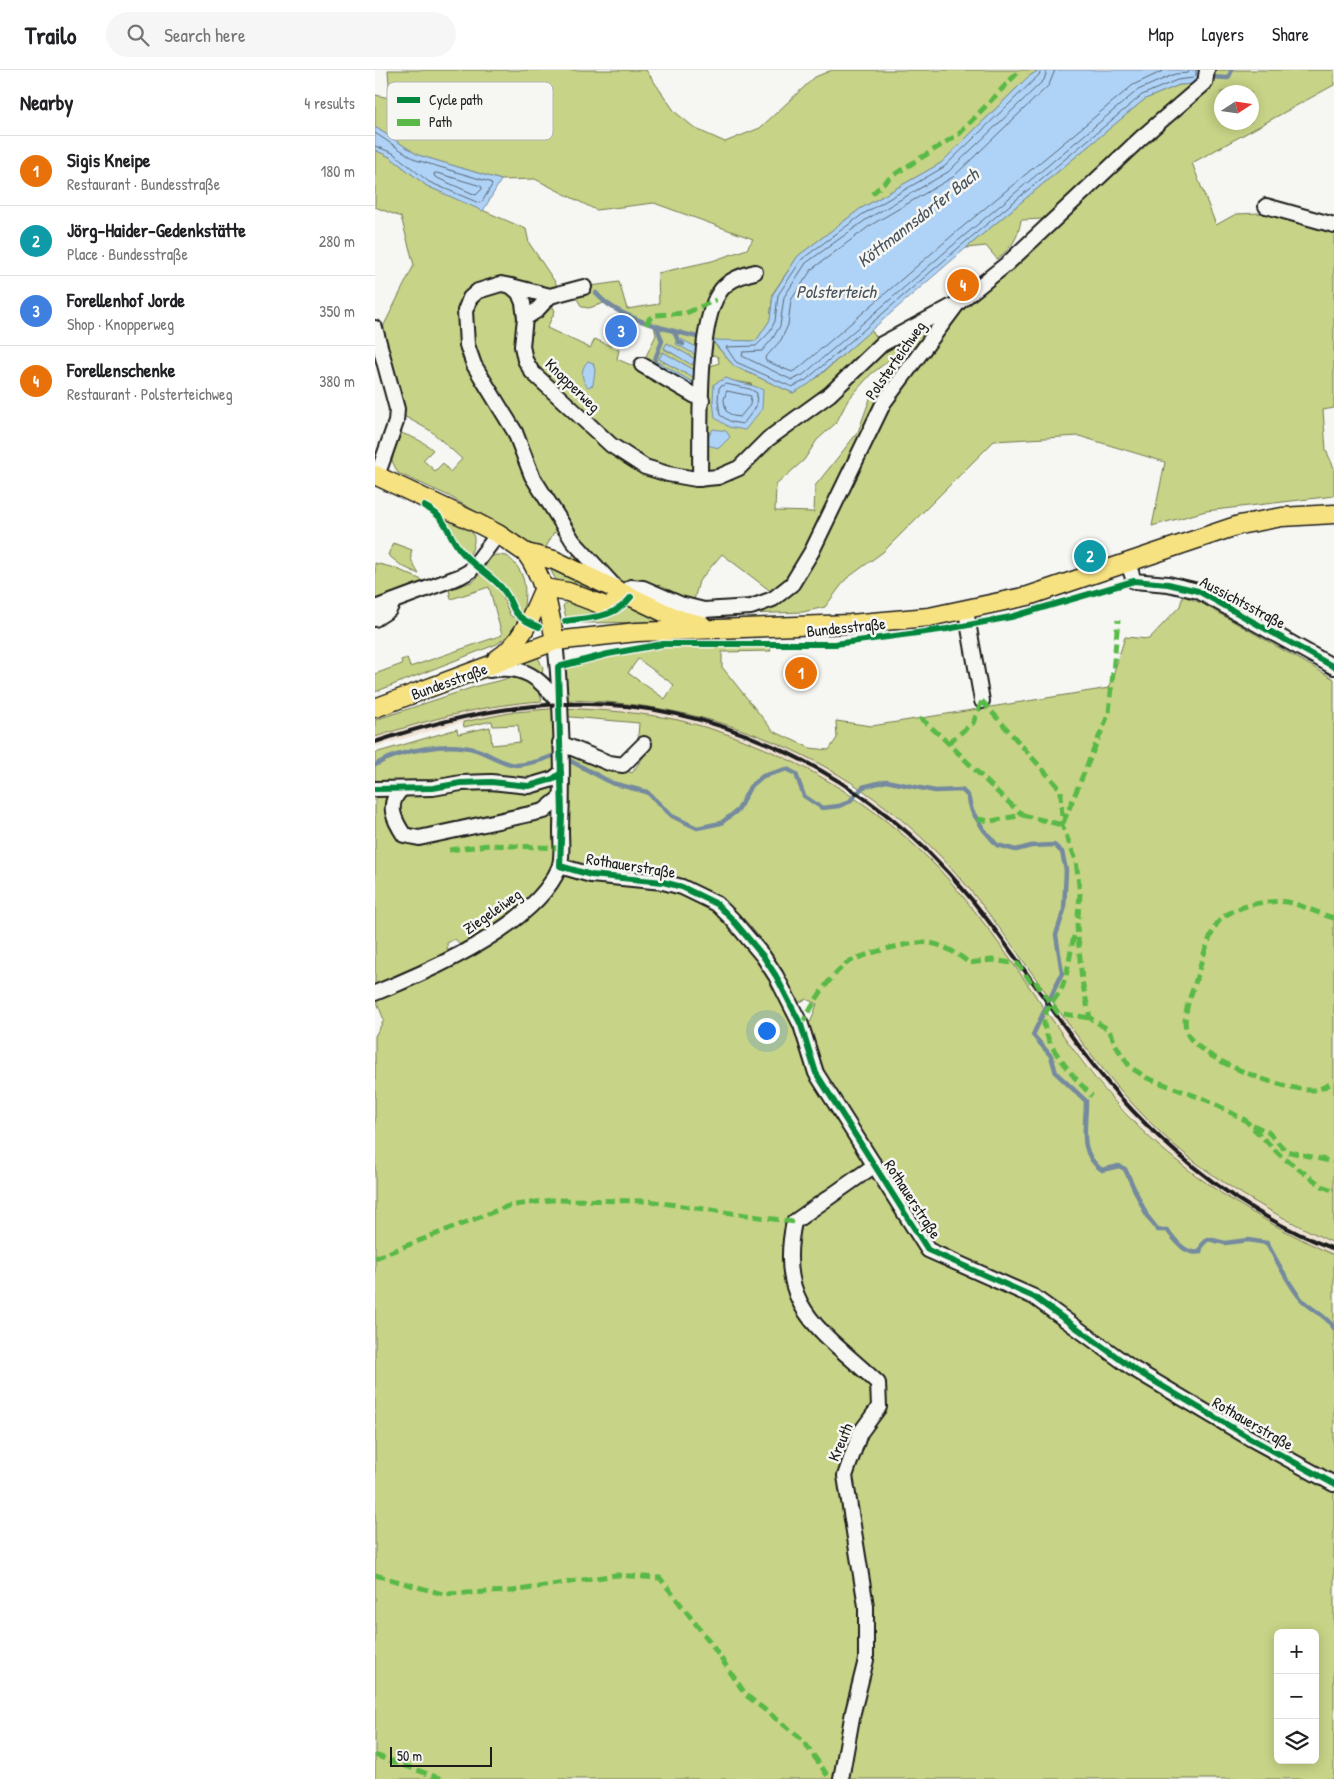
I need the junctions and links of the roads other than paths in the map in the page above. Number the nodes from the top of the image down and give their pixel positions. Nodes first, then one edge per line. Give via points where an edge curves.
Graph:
1 (1206, 75) edge
2 (1266, 206) dead end
3 (1334, 225) edge
4 (755, 272) dead end
5 (511, 286) junction
6 (584, 287) dead end
7 (549, 296) junction
8 (958, 303) junction
9 (525, 318) junction
10 (375, 328) edge
11 (378, 353) edge
12 (642, 365) dead end
13 (702, 400) junction
14 (376, 475) edge
15 (700, 479) junction
16 (1334, 514) edge
17 (498, 534) junction
18 (525, 553) junction
19 (1127, 563) junction
20 (544, 588) junction
21 (621, 592) junction
22 (393, 601) junction
23 (375, 608) edge
24 (966, 611) junction
25 (375, 620) edge
26 (724, 628) junction
27 (555, 641) junction
28 (1334, 668) edge
29 (474, 672) junction
30 (982, 701) dead end
31 (375, 708) edge
32 (560, 710) junction
33 (560, 743) junction
34 (644, 744) dead end
35 (561, 773) junction
36 (375, 790) edge
37 (401, 790) junction
38 (561, 797) junction
39 (560, 866) junction
40 (375, 993) edge
41 (875, 1165) junction
42 (1334, 1484) edge
43 (841, 1779) edge

1 - 8 street, Polsterteichweg via 1008,262
2 - 3 street
4 - 13 street via 745,274 719,293 706,328
5 - 7 street
5 - 9 street, Knopperweg via 519,293
5 - 21 street via 487,287 471,298 465,311 467,345 474,365 515,432 533,476 573,541
6 - 7 street
7 - 9 street
8 - 15 street, Knopperweg via 883,344 830,394 768,439 739,468 718,477
8 - 21 street, Polsterteichweg via 884,402 812,551 792,584 773,599 751,607 732,609 692,608 643,588 631,587
9 - 15 street, Knopperweg via 522,346 532,372 611,446 645,467
10 - 11 street
11 - 14 street via 397,408 396,422
12 - 13 street
13 - 15 street
14 - 17 main road
16 - 19 main road, Bundesstraße via 1282,517 1239,525
17 - 18 main road
17 - 22 street via 470,571
18 - 20 main road via 535,566
18 - 21 main road via 553,560
19 - 24 main road, Bundesstraße via 1028,596
19 - 28 street, Aussichtsstraße via 1134,580 1198,591
20 - 21 main road via 568,592 608,607
20 - 27 main road
20 - 29 main road via 515,642 501,656
21 - 26 main road via 681,620
22 - 23 street
22 - 25 street via 389,610
24 - 26 main road, Bundesstraße via 883,622
24 - 30 street
26 - 27 main road, Bundesstraße via 637,632
27 - 29 main road, Bundesstraße
27 - 32 street
29 - 31 main road, Bundesstraße
29 - 32 street via 502,668 529,673 547,688
32 - 33 street
33 - 34 street via 609,763 623,765
33 - 35 street
35 - 37 street via 529,786 491,782
35 - 38 street
36 - 37 street
37 - 38 street via 394,797 392,809 396,823 404,835 419,838 544,811
38 - 39 street
39 - 40 street, Ziegeleiweg via 543,894 526,911 496,932 459,954
39 - 41 street, Rothauerstraße via 591,875 663,882 717,904 763,956 776,976 801,1025 817,1073
41 - 42 street, Rothauerstraße via 928,1250 1034,1297 1132,1368
41 - 43 street, Kreuth via 794,1222 790,1242 789,1273 800,1307 827,1339 878,1383 879,1406 860,1433 845,1476 866,1606 865,1660

